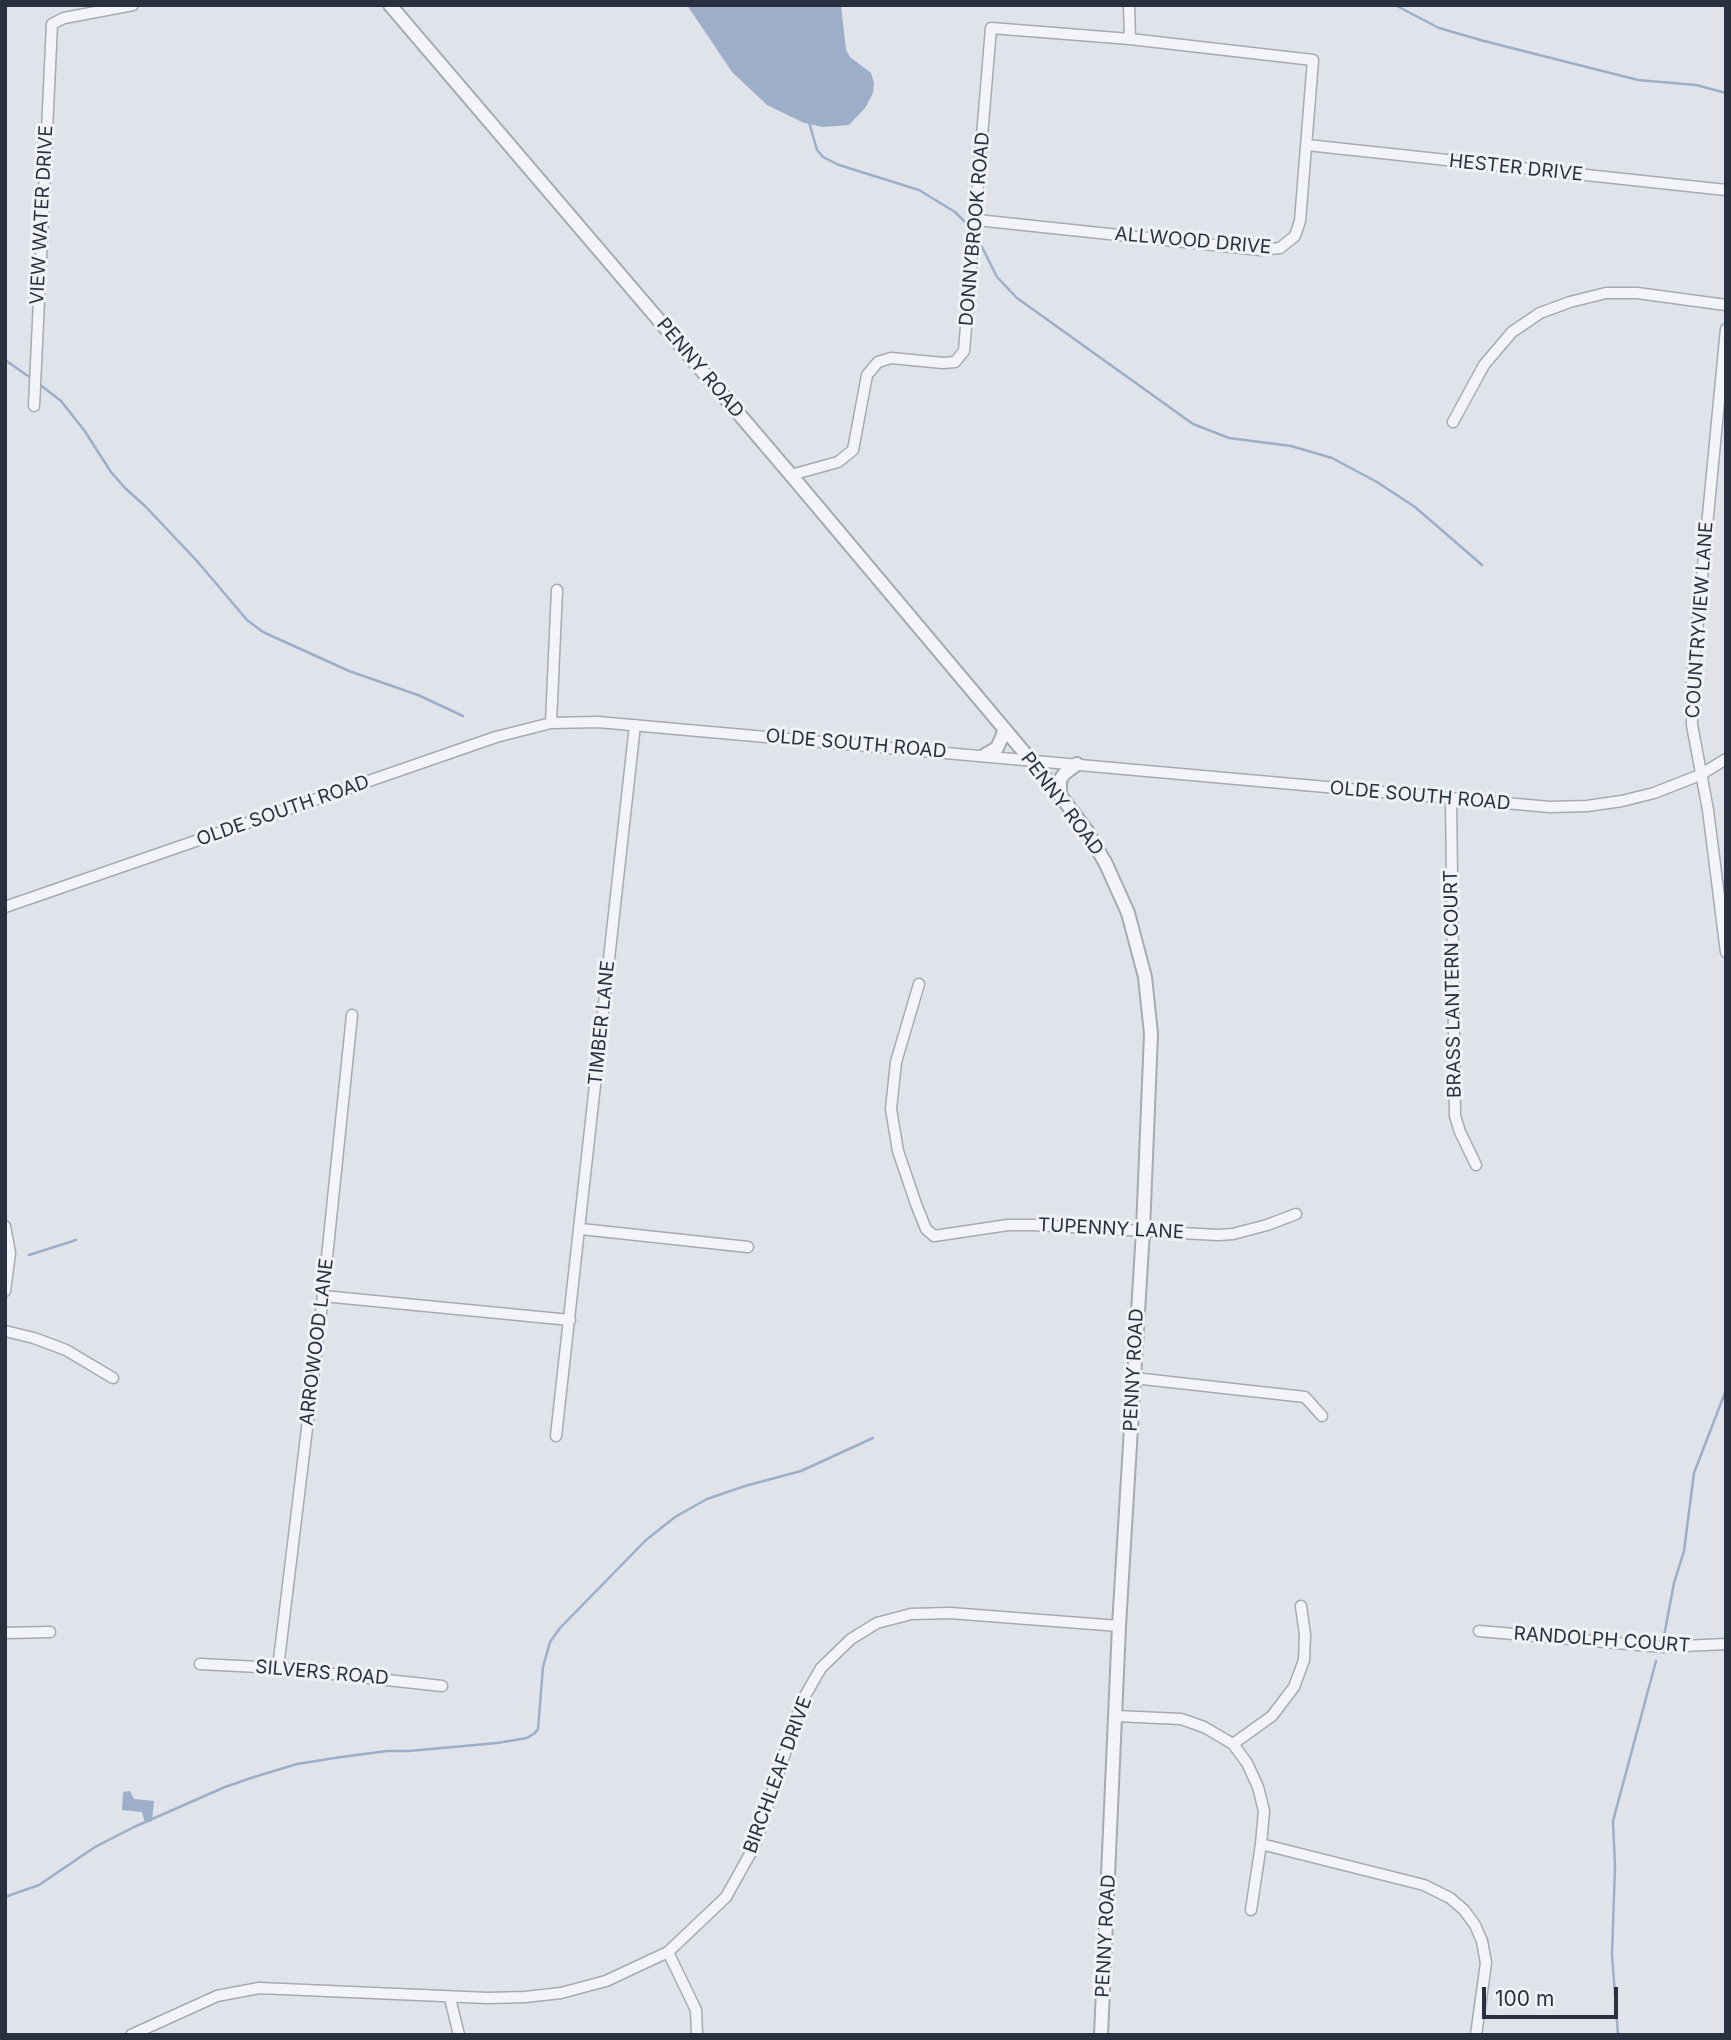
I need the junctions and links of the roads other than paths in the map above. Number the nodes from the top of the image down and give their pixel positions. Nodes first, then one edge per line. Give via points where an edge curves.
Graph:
1 (133, 5) edge
2 (390, 5) edge
3 (1129, 5) edge
4 (1130, 39) junction
5 (1307, 145) junction
6 (1726, 190) edge
7 (976, 220) junction
8 (1726, 305) edge
9 (1726, 329) edge
10 (34, 406) dead end
11 (1453, 422) dead end
12 (791, 475) junction
13 (557, 590) dead end
14 (551, 723) junction
15 (635, 726) junction
16 (1004, 727) junction
17 (985, 755) junction
18 (1030, 759) junction
19 (1726, 759) edge
20 (1077, 764) junction
21 (1700, 775) junction
22 (1060, 795) junction
23 (1451, 799) junction
24 (5, 907) edge
25 (1724, 920) edge
26 (1726, 951) edge
27 (919, 984) dead end
28 (352, 1015) dead end
29 (1476, 1165) dead end
30 (1296, 1214) dead end
31 (5, 1226) edge
32 (581, 1229) junction
33 (1143, 1230) junction
34 (748, 1247) dead end
35 (5, 1290) edge
36 (323, 1296) junction
37 (570, 1320) junction
38 (5, 1331) edge
39 (113, 1378) dead end
40 (1134, 1378) junction
41 (1322, 1416) dead end
42 (556, 1436) dead end
43 (1301, 1606) dead end
44 (1119, 1626) junction
45 (1479, 1631) dead end
46 (50, 1632) dead end
47 (5, 1633) edge
48 (1726, 1644) edge
49 (201, 1664) dead end
50 (278, 1668) junction
51 (442, 1686) dead end
52 (1116, 1716) junction
53 (1233, 1744) junction
54 (1261, 1844) junction
55 (1251, 1910) dead end
56 (668, 1952) junction
57 (450, 1998) junction
58 (696, 2034) edge
59 (131, 2035) edge
60 (459, 2035) edge
61 (1101, 2035) edge
62 (1476, 2035) edge

1 - 10 street, VIEW WATER DRIVE via 52,24
2 - 12 street, PENNY ROAD
3 - 4 street
4 - 5 street, ALLWOOD DRIVE via 1313,60
4 - 7 street, DONNYBROOK ROAD via 991,28
5 - 6 street, HESTER DRIVE
5 - 7 street, ALLWOOD DRIVE via 1300,221 1295,236 1280,248 1260,250
7 - 12 street, DONNYBROOK ROAD via 964,351 955,362 891,358 878,362 867,375 853,450 838,462
8 - 11 street via 1606,293 1540,313 1512,332 1484,365
9 - 21 street, COUNTRYVIEW LANE via 1692,681 1692,725
12 - 16 street, PENNY ROAD
13 - 14 street
14 - 15 street, OLDE SOUTH ROAD
14 - 24 street, OLDE SOUTH ROAD via 496,737
15 - 17 street, OLDE SOUTH ROAD
15 - 32 street, TIMBER LANE
16 - 17 street via 997,748
16 - 18 street, PENNY ROAD
17 - 18 street, OLDE SOUTH ROAD
18 - 20 street, OLDE SOUTH ROAD
18 - 22 street, PENNY ROAD
19 - 21 street, OLDE SOUTH ROAD
20 - 22 street via 1064,774
20 - 23 street, OLDE SOUTH ROAD
21 - 23 street, OLDE SOUTH ROAD via 1654,793 1587,806
21 - 25 street, COUNTRYVIEW LANE
22 - 33 street, PENNY ROAD via 1106,863 1128,913 1145,977 1151,1034
23 - 29 street, BRASS LANTERN COURT via 1455,1116
25 - 26 street, COUNTRYVIEW LANE
27 - 33 street, TUPENNY LANE via 896,1062 891,1109 900,1156 926,1229 934,1236 1008,1225
28 - 36 street, ARROWOOD LANE
30 - 33 street, TUPENNY LANE via 1233,1234
31 - 35 street via 10,1253
32 - 34 street
32 - 37 street, TIMBER LANE
33 - 40 street, PENNY ROAD
36 - 37 street
36 - 50 street, ARROWOOD LANE
37 - 42 street, TIMBER LANE
38 - 39 street via 66,1350
40 - 41 street via 1305,1397
40 - 44 street, PENNY ROAD
43 - 53 street via 1304,1660 1294,1687 1272,1716
44 - 52 street, PENNY ROAD
44 - 56 street, BIRCHLEAF DRIVE via 911,1614 877,1623 851,1639 821,1668 802,1701 755,1845 726,1897
45 - 48 street, RANDOLPH COURT via 1662,1647
46 - 47 street
49 - 50 street, SILVERS ROAD
50 - 51 street, SILVERS ROAD
52 - 53 street via 1181,1720
52 - 61 street, PENNY ROAD
53 - 54 street via 1258,1787 1264,1811
54 - 55 street
54 - 62 street via 1424,1885 1464,1910 1475,1924 1486,1963
56 - 57 street, BIRCHLEAF DRIVE via 606,1981 561,1993
56 - 58 street via 696,2010
57 - 59 street, BIRCHLEAF DRIVE via 259,1988 217,1997
57 - 60 street

